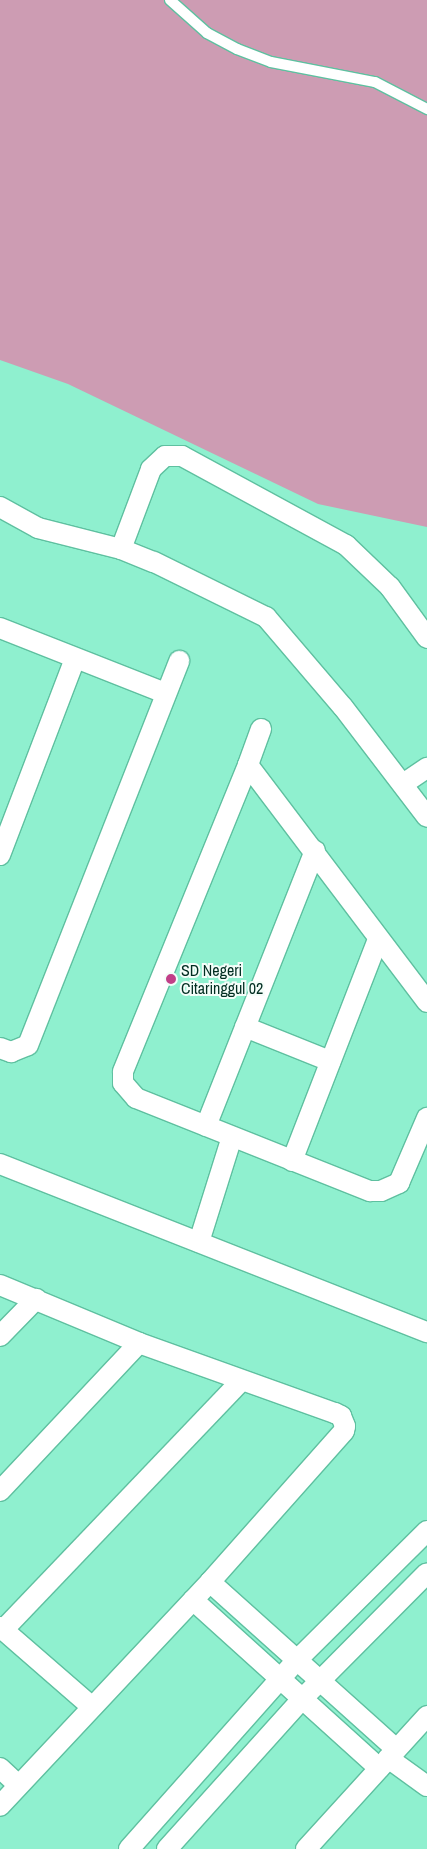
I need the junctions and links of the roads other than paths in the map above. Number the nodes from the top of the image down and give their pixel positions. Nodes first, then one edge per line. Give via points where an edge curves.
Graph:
1 (170, 0) edge
2 (427, 109) edge
3 (0, 507) edge
4 (121, 548) junction
5 (0, 628) edge
6 (427, 638) edge
7 (76, 658) junction
8 (179, 661) dead end
9 (165, 693) junction
10 (261, 729) dead end
11 (248, 765) junction
12 (427, 768) edge
13 (403, 784) junction
14 (427, 817) edge
15 (315, 851) junction
16 (0, 855) edge
17 (378, 939) junction
18 (427, 1002) edge
19 (245, 1027) junction
20 (0, 1048) edge
21 (330, 1061) junction
22 (427, 1118) edge
23 (206, 1126) junction
24 (232, 1137) junction
25 (292, 1161) junction
26 (0, 1164) edge
27 (198, 1242) junction
28 (0, 1285) edge
29 (36, 1299) junction
30 (427, 1332) edge
31 (0, 1336) edge
32 (139, 1343) junction
33 (240, 1382) junction
34 (0, 1491) edge
35 (427, 1531) edge
36 (427, 1573) edge
37 (210, 1582) junction
38 (193, 1600) junction
39 (2, 1628) edge
40 (297, 1660) junction
41 (279, 1679) junction
42 (319, 1681) junction
43 (302, 1699) junction
44 (91, 1706) junction
45 (427, 1716) edge
46 (387, 1758) junction
47 (0, 1768) edge
48 (18, 1785) junction
49 (427, 1786) edge
50 (0, 1806) edge
51 (129, 1849) edge
52 (167, 1849) edge
53 (306, 1849) edge

1 - 2 lane via 208,33 237,49 271,62 375,82
3 - 4 street via 38,528
4 - 6 street via 151,468 165,456 182,456 346,545 390,587
4 - 13 street via 266,617
5 - 7 street
7 - 9 street
7 - 16 street
8 - 9 street
9 - 20 street via 28,1045 21,1051
10 - 11 street
11 - 15 street
11 - 23 street via 123,1072 123,1083 136,1098
12 - 13 street
13 - 14 street
15 - 17 street
15 - 19 street
17 - 18 street
17 - 21 street
19 - 21 street
19 - 23 street
21 - 25 street
22 - 25 street via 399,1183 381,1191 370,1191
23 - 24 street
24 - 25 street
24 - 27 street
26 - 27 street
27 - 30 street
28 - 29 street
29 - 31 street
29 - 32 street
32 - 33 street
32 - 34 street
33 - 37 street via 335,1413 344,1422 344,1431
33 - 39 street
35 - 40 street
36 - 42 street
37 - 38 street
37 - 40 street
38 - 41 street
38 - 44 street
39 - 44 street
40 - 41 street
40 - 42 street
41 - 43 street
41 - 51 street
42 - 43 street
42 - 46 street
43 - 46 street
43 - 52 street
44 - 48 street
45 - 46 street
46 - 49 street
46 - 53 street
47 - 48 street
48 - 50 street

